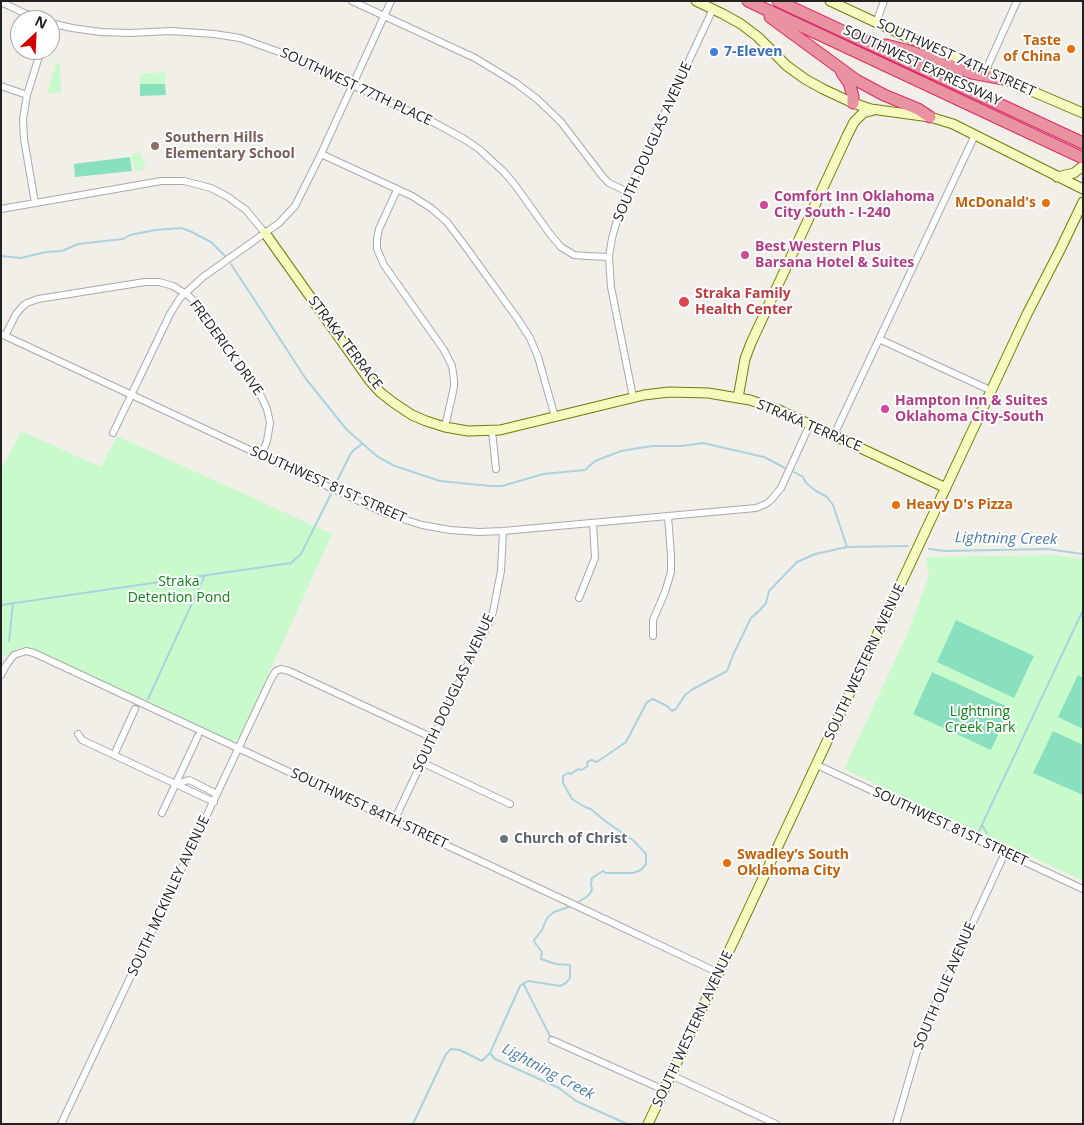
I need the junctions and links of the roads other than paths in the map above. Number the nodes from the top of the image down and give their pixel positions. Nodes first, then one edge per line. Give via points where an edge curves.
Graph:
1 (352, 1) edge
2 (391, 1) edge
3 (696, 1) edge
4 (778, 1) edge
5 (830, 1) edge
6 (884, 1) edge
7 (1017, 1) edge
8 (1, 2) edge
9 (749, 2) edge
10 (713, 9) junction
11 (18, 10) edge
12 (384, 16) junction
13 (876, 23) junction
14 (60, 25) edge
15 (857, 38) junction
16 (38, 60) edge
17 (838, 68) junction
18 (986, 72) junction
19 (1004, 79) junction
20 (352, 85) junction
21 (1, 86) edge
22 (27, 94) junction
23 (854, 103) junction
24 (875, 110) junction
25 (1083, 113) edge
26 (930, 117) junction
27 (854, 122) junction
28 (975, 134) junction
29 (1082, 143) edge
30 (320, 154) junction
31 (1079, 156) edge
32 (1083, 166) edge
33 (1057, 177) junction
34 (1083, 189) edge
35 (398, 190) junction
36 (628, 192) junction
37 (1083, 202) edge
38 (35, 203) junction
39 (1, 209) edge
40 (265, 233) junction
41 (610, 257) junction
42 (185, 294) junction
43 (3, 335) edge
44 (880, 339) junction
45 (992, 391) junction
46 (131, 395) junction
47 (633, 397) junction
48 (738, 398) junction
49 (554, 417) junction
50 (810, 424) junction
51 (445, 427) junction
52 (492, 430) junction
53 (113, 433) dead end
54 (834, 435) junction
55 (261, 456) junction
56 (496, 469) dead end
57 (946, 488) junction
58 (668, 516) junction
59 (593, 523) junction
60 (503, 531) junction
61 (579, 598) dead end
62 (653, 636) dead end
63 (1, 675) edge
64 (135, 709) dead end
65 (78, 734) dead end
66 (198, 736) dead end
67 (433, 738) junction
68 (238, 748) junction
69 (114, 755) junction
70 (421, 762) junction
71 (817, 765) junction
72 (176, 784) junction
73 (217, 794) junction
74 (214, 802) junction
75 (510, 804) dead end
76 (162, 813) dead end
77 (394, 821) junction
78 (1005, 853) junction
79 (1083, 889) edge
80 (719, 973) junction
81 (552, 1040) dead end
82 (671, 1075) junction
83 (664, 1090) junction
84 (61, 1124) edge
85 (648, 1124) edge
86 (776, 1124) edge
87 (896, 1124) edge

1 - 12 street
2 - 12 street
3 - 10 main road
4 - 15 highway, SOUTHWEST EXPRESSWAY
5 - 13 main road, SOUTHWEST 74TH STREET
6 - 13 street
7 - 18 street
8 - 11 street
9 - 17 highway
9 - 31 highway, SOUTHWEST EXPRESSWAY
10 - 23 main road via 750,31 804,79
10 - 36 street, SOUTH DOUGLAS AVENUE
12 - 20 street
12 - 36 street via 475,58 516,82 562,122 603,177
13 - 18 main road, SOUTHWEST 74TH STREET
14 - 20 street, SOUTHWEST 77TH PLACE via 101,32 185,31 240,38
15 - 19 highway via 909,51 972,73
15 - 29 highway, SOUTHWEST EXPRESSWAY
16 - 22 street
17 - 23 highway via 849,83
17 - 26 highway
18 - 19 main road, SOUTHWEST 74TH STREET
19 - 25 main road, SOUTHWEST 74TH STREET
20 - 30 street
20 - 41 street, SOUTHWEST 77TH PLACE via 448,130 479,149 515,185 565,250 579,256
21 - 22 street
22 - 38 street via 23,128
23 - 24 main road
23 - 27 main road
24 - 26 main road
24 - 27 main road
26 - 28 main road
27 - 48 main road via 747,350
28 - 33 main road
28 - 44 street
30 - 35 street
30 - 40 street via 295,206
32 - 33 main road via 1077,172
33 - 34 main road
35 - 49 street via 422,202 447,222 524,328 538,357
35 - 51 street via 379,229 377,249 384,265 452,366 454,387
36 - 41 street, SOUTH DOUGLAS AVENUE via 614,228
37 - 45 main road, SOUTH WESTERN AVENUE
38 - 39 street, STRAKA TERRACE
38 - 40 street, STRAKA TERRACE via 161,181 184,181 211,188 228,197 246,210
40 - 42 street via 203,277
40 - 51 main road, STRAKA TERRACE via 375,386 412,415
41 - 47 street, SOUTH DOUGLAS AVENUE via 612,291
42 - 43 street, FREDERICK DRIVE via 173,286 152,281 38,299 18,311
42 - 46 street via 176,302
42 - 55 street, FREDERICK DRIVE via 201,310 265,403 269,430
43 - 46 street, SOUTHWEST 81ST STREET
44 - 45 street
44 - 54 street
45 - 57 main road, SOUTH WESTERN AVENUE
46 - 53 street
46 - 55 street, SOUTHWEST 81ST STREET
47 - 48 main road, STRAKA TERRACE via 689,392
47 - 49 main road, STRAKA TERRACE
48 - 50 main road, STRAKA TERRACE via 779,410
49 - 52 main road, STRAKA TERRACE
50 - 54 main road, STRAKA TERRACE
50 - 58 street, SOUTHWEST 81ST STREET via 781,488 766,504 749,509
51 - 52 main road, STRAKA TERRACE via 468,431
52 - 56 street
54 - 57 main road, STRAKA TERRACE
55 - 60 street, SOUTHWEST 81ST STREET via 409,522 450,530
57 - 71 main road, SOUTH WESTERN AVENUE
58 - 59 street, SOUTHWEST 81ST STREET
58 - 62 street via 670,572 653,620
59 - 60 street, SOUTHWEST 81ST STREET
59 - 61 street via 595,558
60 - 67 street, SOUTH DOUGLAS AVENUE via 502,571 491,618
63 - 68 street, SOUTHWEST 84TH STREET via 18,653 34,653
64 - 69 street
65 - 69 street via 82,740
66 - 72 street
67 - 68 street, SOUTH MCKINLEY AVENUE via 283,669 272,677
67 - 70 street, SOUTH DOUGLAS AVENUE
68 - 73 street, SOUTH MCKINLEY AVENUE
68 - 77 street, SOUTHWEST 84TH STREET
69 - 72 street
70 - 75 street
70 - 77 street, SOUTH DOUGLAS AVENUE
71 - 78 street, SOUTHWEST 81ST STREET
71 - 80 main road, SOUTH WESTERN AVENUE
72 - 73 street via 189,780
72 - 74 street
72 - 76 street
73 - 74 street, SOUTH MCKINLEY AVENUE
74 - 84 street, SOUTH MCKINLEY AVENUE
77 - 80 street, SOUTHWEST 84TH STREET
78 - 79 street, SOUTHWEST 81ST STREET
78 - 87 street, SOUTH OLIE AVENUE via 929,1017
80 - 82 main road, SOUTH WESTERN AVENUE
81 - 83 street
82 - 83 main road, SOUTH WESTERN AVENUE
82 - 86 street
83 - 85 main road, SOUTH WESTERN AVENUE

